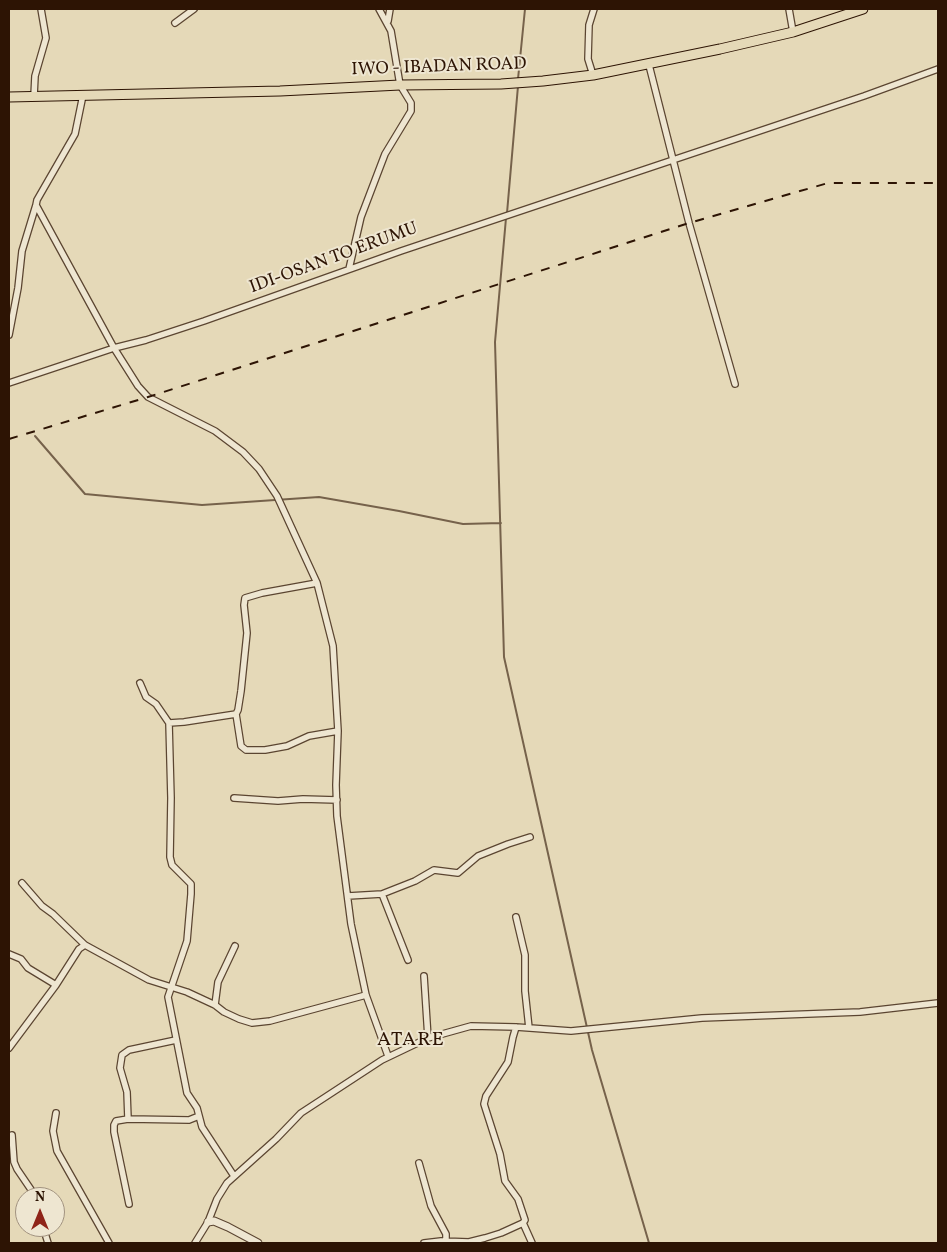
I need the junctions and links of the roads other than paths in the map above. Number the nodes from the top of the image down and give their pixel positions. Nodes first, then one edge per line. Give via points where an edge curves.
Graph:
1 (41, 9) edge
2 (194, 9) edge
3 (379, 9) edge
4 (390, 9) edge
5 (594, 9) edge
6 (789, 9) edge
7 (863, 9) edge
8 (388, 22) junction
9 (175, 23) dead end
10 (793, 32) junction
11 (649, 65) junction
12 (938, 70) edge
13 (593, 75) junction
14 (400, 85) junction
15 (83, 95) junction
16 (34, 96) junction
17 (9, 97) edge
18 (671, 160) junction
19 (36, 205) junction
20 (349, 269) junction
21 (9, 335) edge
22 (114, 348) junction
23 (9, 383) edge
24 (735, 384) dead end
25 (316, 582) junction
26 (140, 683) dead end
27 (236, 714) junction
28 (168, 723) junction
29 (338, 731) junction
30 (234, 798) dead end
31 (337, 800) junction
32 (530, 837) dead end
33 (22, 883) dead end
34 (382, 894) junction
35 (348, 896) junction
36 (516, 917) dead end
37 (85, 945) junction
38 (234, 946) dead end
39 (9, 954) edge
40 (408, 960) dead end
41 (424, 976) dead end
42 (56, 985) junction
43 (172, 987) junction
44 (366, 995) junction
45 (938, 1003) edge
46 (215, 1005) junction
47 (516, 1027) junction
48 (529, 1028) junction
49 (428, 1038) junction
50 (176, 1040) junction
51 (9, 1048) edge
52 (388, 1056) junction
53 (56, 1113) dead end
54 (199, 1116) junction
55 (128, 1119) junction
56 (12, 1135) dead end
57 (419, 1163) dead end
58 (234, 1176) junction
59 (29, 1187) edge
60 (129, 1204) dead end
61 (208, 1222) junction
62 (523, 1223) junction
63 (449, 1242) edge
64 (109, 1243) edge
65 (195, 1243) edge
66 (258, 1243) edge
67 (424, 1243) edge
68 (532, 1243) edge

1 - 16 street via 46,38 35,76
2 - 9 street
3 - 8 street
4 - 8 street
5 - 13 street via 589,25 588,59
6 - 10 street
7 - 10 main road, IWO - IBADAN ROAD
8 - 14 street via 394,39
10 - 11 main road, IWO - IBADAN ROAD
11 - 13 main road, IWO - IBADAN ROAD
11 - 18 street
12 - 18 street, IDI-OSAN TO ERUMU
13 - 14 main road, IWO - IBADAN ROAD via 501,84
14 - 15 main road, IWO - IBADAN ROAD
14 - 20 street via 411,103 411,111 385,154 361,217
15 - 16 main road, IWO - IBADAN ROAD
15 - 19 street via 75,134
16 - 17 main road, IWO - IBADAN ROAD
18 - 20 street, IDI-OSAN TO ERUMU
18 - 24 street
19 - 21 street via 22,251
19 - 22 street
20 - 22 street, IDI-OSAN TO ERUMU via 204,321
22 - 23 street, IDI-OSAN TO ERUMU
22 - 25 street via 148,397 215,431 243,452 259,470 277,496
25 - 27 street via 246,598 247,633
25 - 29 street via 333,646
26 - 28 street via 146,697 156,704
27 - 28 street
27 - 29 street via 241,746 246,750 287,746 308,736
28 - 43 street via 170,857 172,865 191,884 187,941
29 - 31 street
30 - 31 street via 278,802
31 - 35 street
32 - 34 street via 478,856 458,873 434,870
33 - 37 street
34 - 35 street
34 - 40 street
35 - 44 street
36 - 48 street via 525,955
37 - 42 street via 79,949
37 - 43 street via 149,980
38 - 46 street via 218,982
39 - 42 street
41 - 49 street
42 - 51 street
43 - 46 street
43 - 50 street via 168,997
44 - 46 street via 252,1023 238,1019
44 - 52 street
45 - 48 street via 860,1012 702,1018 568,1031
47 - 48 street
47 - 49 street via 471,1026
47 - 62 street via 508,1062 484,1104 505,1181 524,1213
49 - 52 street
50 - 54 street via 187,1094
50 - 55 street via 129,1050 122,1055 120,1068 127,1092
52 - 58 street via 301,1113
53 - 64 street via 53,1131 58,1151
54 - 55 street via 189,1120
54 - 58 street via 202,1127
55 - 60 street via 116,1121 114,1125
56 - 59 street via 14,1162
57 - 63 street via 431,1206
58 - 61 street via 217,1199
61 - 65 street
61 - 66 street via 228,1227
62 - 63 street via 485,1238
62 - 68 street
63 - 67 street

